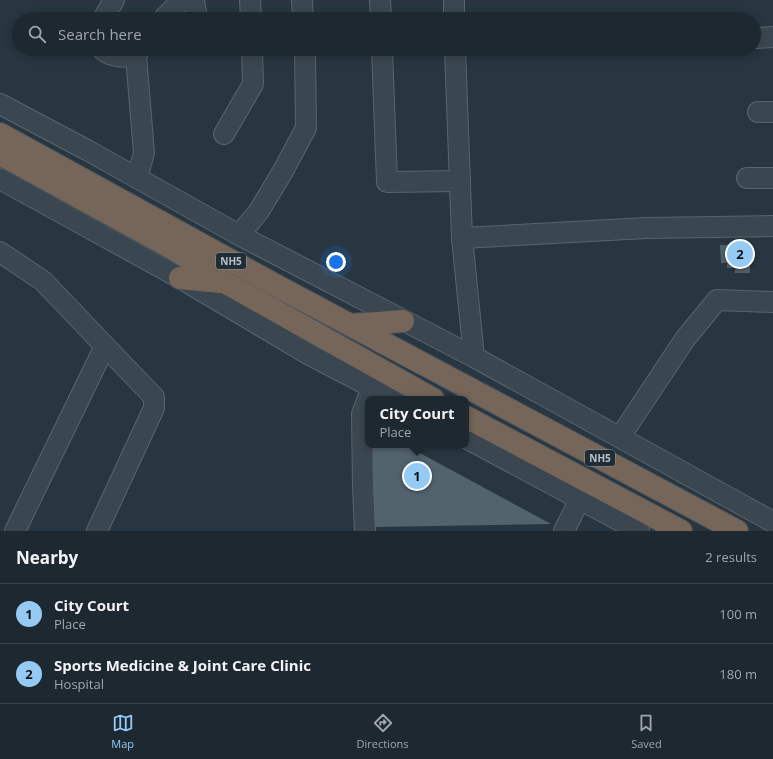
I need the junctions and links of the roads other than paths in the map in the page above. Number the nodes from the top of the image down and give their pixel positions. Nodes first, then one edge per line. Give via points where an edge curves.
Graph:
1 (114, 0) edge
2 (182, 0) edge
3 (194, 0) edge
4 (250, 0) edge
5 (302, 0) edge
6 (380, 0) edge
7 (454, 0) edge
8 (107, 12) edge
9 (170, 12) edge
10 (196, 12) edge
11 (251, 12) edge
12 (303, 12) edge
13 (381, 12) edge
14 (454, 12) edge
15 (138, 56) edge
16 (252, 56) edge
17 (305, 56) edge
18 (382, 56) edge
19 (455, 56) edge
20 (0, 104) edge
21 (0, 134) edge
22 (224, 134) dead end
23 (0, 154) edge
24 (137, 178) junction
25 (747, 178) dead end
26 (773, 178) edge
27 (0, 179) edge
28 (460, 181) junction
29 (773, 226) edge
30 (239, 235) junction
31 (462, 238) junction
32 (0, 252) edge
33 (180, 278) junction
34 (226, 283) junction
35 (773, 302) edge
36 (403, 321) junction
37 (351, 325) junction
38 (105, 346) junction
39 (474, 358) junction
40 (372, 387) junction
41 (369, 396) edge
42 (388, 396) edge
43 (428, 396) edge
44 (365, 406) edge
45 (469, 419) edge
46 (620, 436) junction
47 (469, 440) edge
48 (580, 499) junction
49 (773, 522) edge
50 (15, 531) edge
51 (97, 531) edge
52 (365, 531) edge
53 (564, 531) edge
54 (637, 531) edge
55 (681, 531) edge
56 (737, 531) edge

1 - 8 street
2 - 9 street
3 - 10 street
4 - 11 street
5 - 12 street
6 - 13 street
7 - 14 street
15 - 24 street via 144,152
16 - 22 street via 253,84
17 - 30 street via 306,128 259,211
18 - 28 street via 387,182
19 - 28 street
20 - 24 street
21 - 37 highway, NH5
23 - 34 highway, NH5 via 172,248
24 - 30 street
25 - 26 street
27 - 33 street
28 - 31 street
29 - 31 street via 646,228
30 - 36 street
31 - 39 street
32 - 38 street via 43,281
33 - 34 highway
33 - 40 street via 308,354
34 - 43 highway, NH5
35 - 46 street via 717,300 685,339
36 - 37 highway
36 - 39 street
37 - 56 highway, NH5
38 - 50 street
38 - 51 street via 154,397 154,408
39 - 46 street
40 - 41 street
40 - 42 street
44 - 52 street via 362,414
45 - 55 highway, NH5
46 - 49 street
47 - 48 street
48 - 53 street
48 - 54 street

